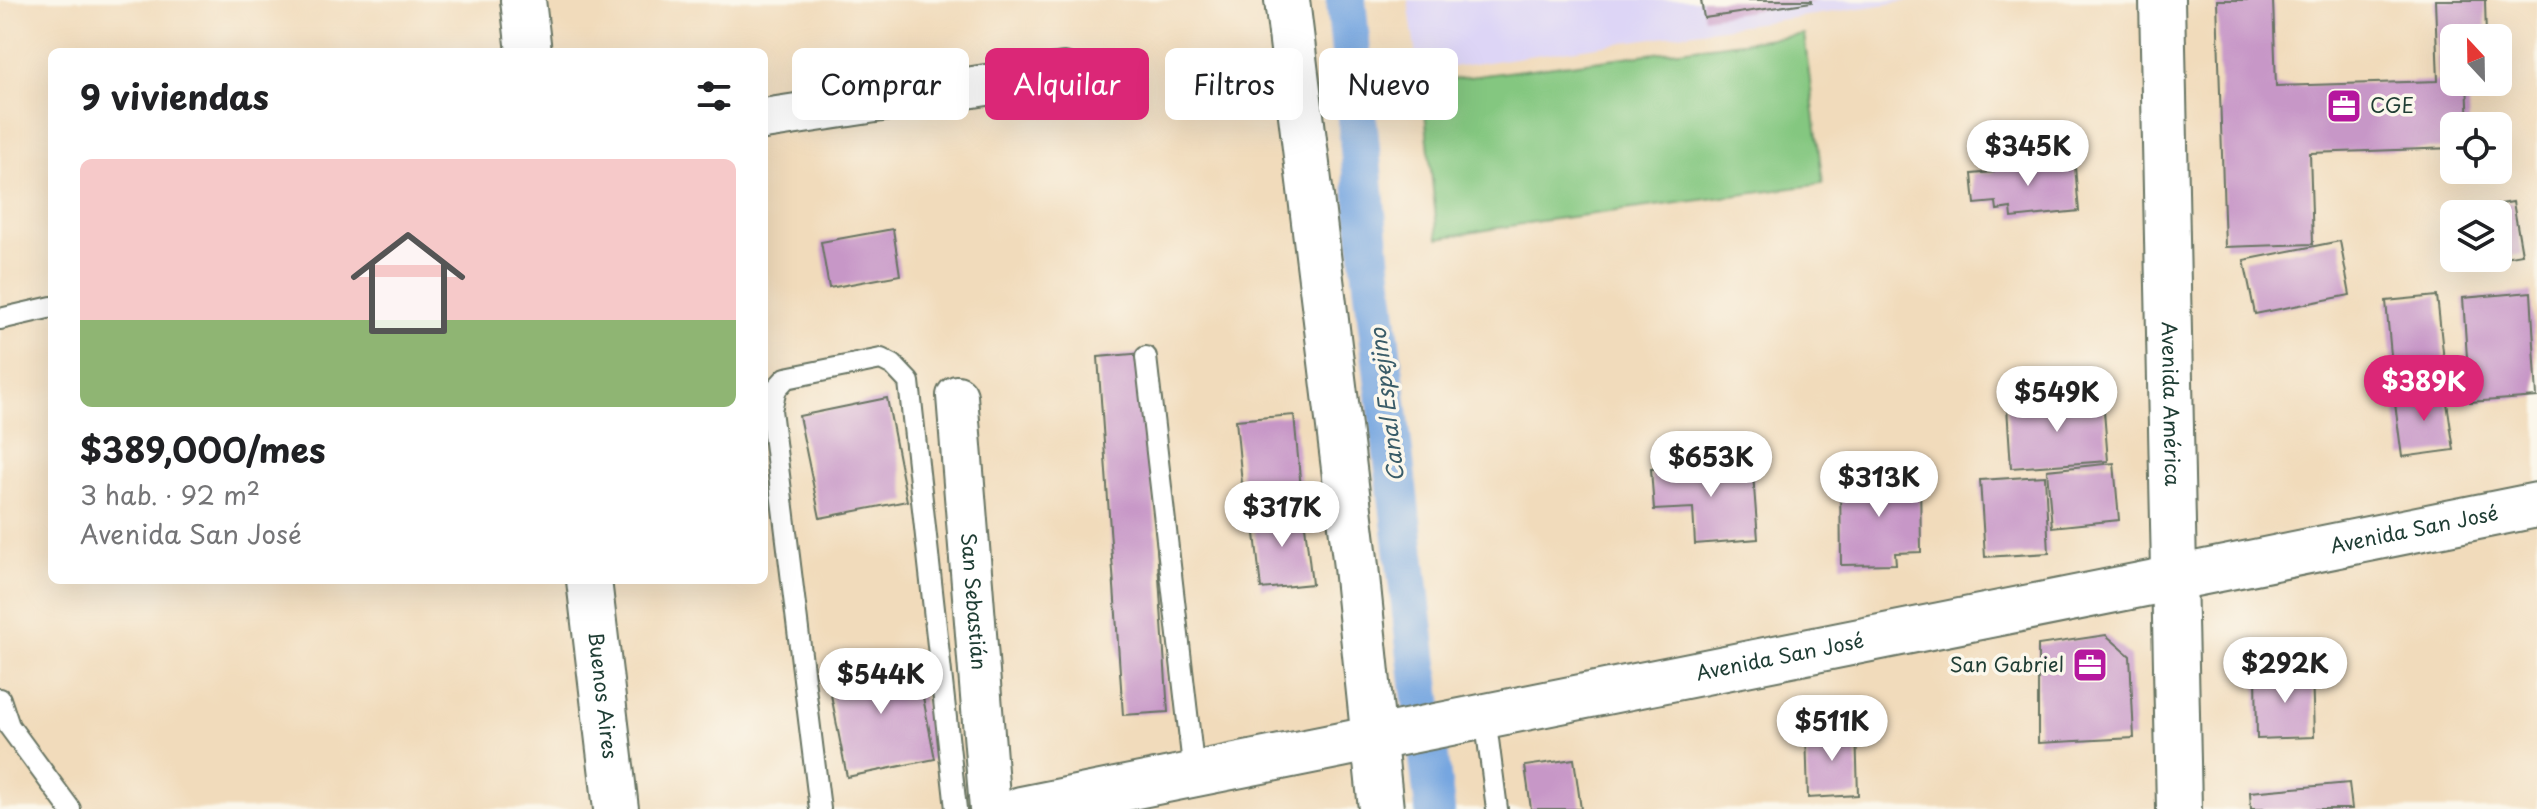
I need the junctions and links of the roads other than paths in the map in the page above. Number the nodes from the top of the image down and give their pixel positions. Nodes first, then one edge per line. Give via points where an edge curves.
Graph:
1 (523, 0) edge
2 (1287, 0) edge
3 (2162, 0) edge
4 (529, 48) edge
5 (985, 85) edge
6 (768, 118) edge
7 (48, 308) edge
8 (0, 319) edge
9 (1146, 357) dead end
10 (957, 396) dead end
11 (2537, 505) edge
12 (2175, 578) junction
13 (589, 584) edge
14 (0, 699) edge
15 (1480, 717) junction
16 (1385, 735) junction
17 (1194, 774) junction
18 (70, 809) edge
19 (616, 809) edge
20 (820, 809) edge
21 (956, 809) edge
22 (990, 809) edge
23 (1021, 809) edge
24 (1381, 809) edge
25 (1497, 809) edge
26 (2179, 809) edge

1 - 4 street
2 - 16 street via 1356,567
3 - 12 street, Avenida América
5 - 6 street
7 - 8 lane
9 - 17 lane
10 - 22 street, San Sebastián
11 - 12 street, Avenida San José
12 - 15 street, Avenida San José
12 - 26 street, Avenida América
13 - 19 street, Buenos Aires
14 - 18 lane via 9,726
15 - 16 street, Avenida San José
15 - 25 lane
16 - 17 street, Avenida San José
16 - 24 street
17 - 23 street, Avenida San José
20 - 21 lane via 771,410 776,389 786,378 881,359 909,382

